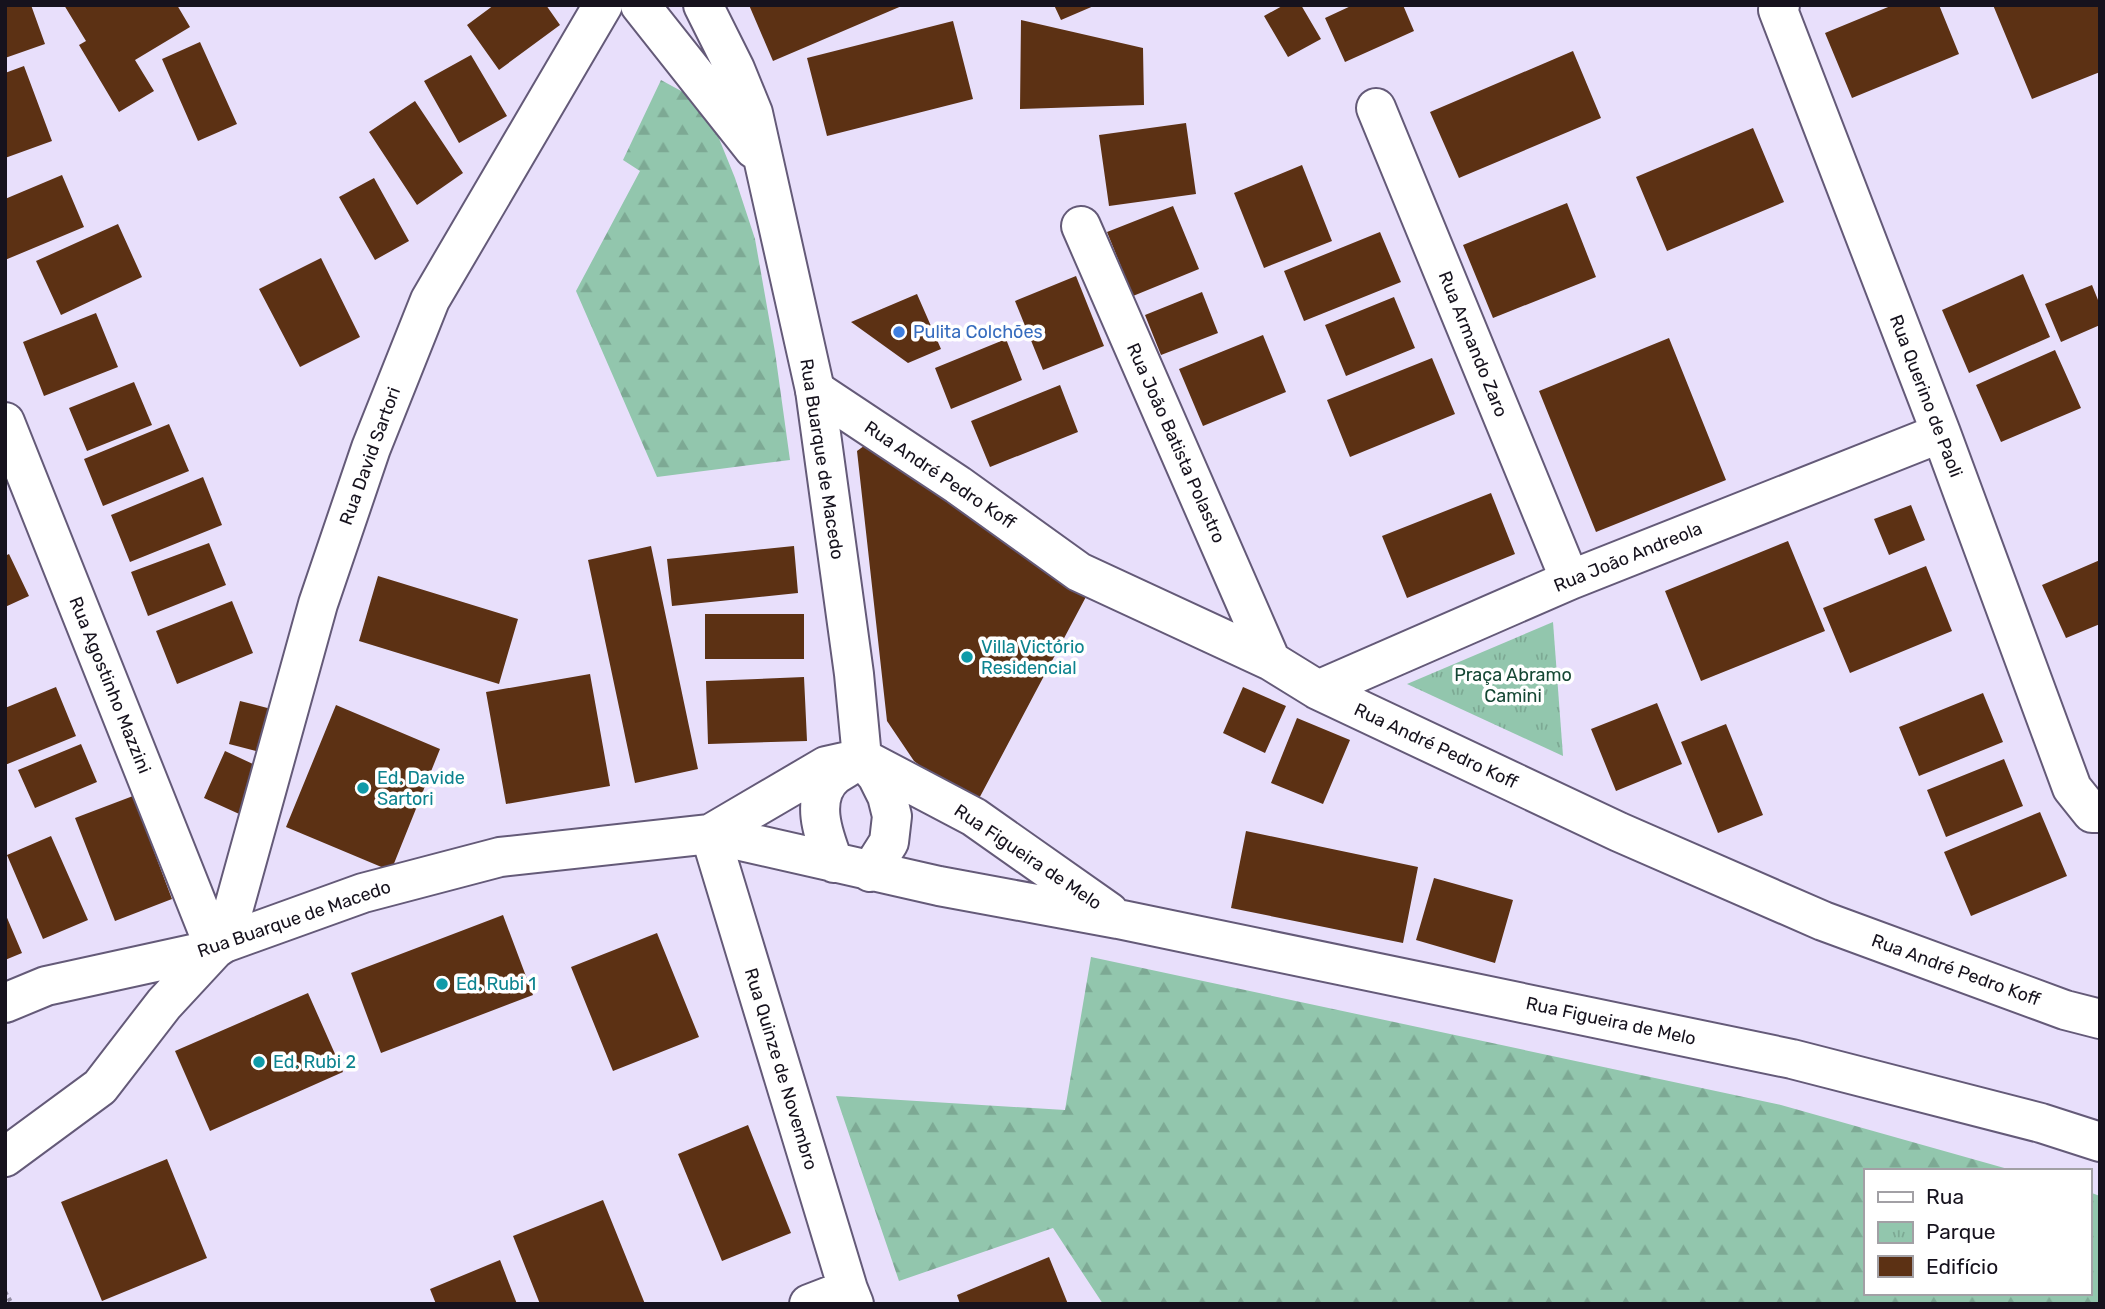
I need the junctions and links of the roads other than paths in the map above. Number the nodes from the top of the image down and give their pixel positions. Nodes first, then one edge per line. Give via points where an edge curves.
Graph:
1 (603, 5) edge
2 (640, 5) edge
3 (703, 5) edge
4 (1780, 5) edge
5 (1376, 108) dead end
6 (764, 162) junction
7 (1081, 226) dead end
8 (814, 390) junction
9 (5, 422) edge
10 (1941, 433) junction
11 (1570, 580) junction
12 (1271, 661) junction
13 (1318, 690) junction
14 (862, 758) junction
15 (2086, 800) edge
16 (710, 834) junction
17 (852, 867) junction
18 (1118, 919) junction
19 (219, 946) junction
20 (5, 1003) edge
21 (2100, 1019) edge
22 (2100, 1142) edge
23 (5, 1157) edge
24 (851, 1296) edge
25 (808, 1304) edge

1 - 19 street, Rua David Sartori via 430,300 371,448 318,604
2 - 6 street, Rua Buarque de Macedo
3 - 6 street, Rua Buarque de Macedo via 753,113
4 - 10 street, Rua Querino de Paoli via 1778,10
5 - 11 street, Rua Armando Zaro
6 - 8 street, Rua Buarque de Macedo
7 - 12 street, Rua João Batista Polastro
8 - 12 street, Rua André Pedro Koff via 1079,572
8 - 14 street, Rua Buarque de Macedo
9 - 19 street, Rua Agostinho Mazzini
10 - 11 street, Rua João Andreola
10 - 15 street, Rua Querino de Paoli
11 - 13 street, Rua João Andreola
12 - 13 street, Rua André Pedro Koff
13 - 21 street, Rua André Pedro Koff via 1619,832 1823,921 2064,1010
14 - 16 street, Rua Buarque de Macedo via 826,766
14 - 17 street, Rua Buarque de Macedo via 882,786 892,816 889,842
14 - 17 street via 834,776 824,790 820,808 823,834
14 - 18 street, Rua Figueira de Melo via 974,817
16 - 17 street, Rua Buarque de Macedo
16 - 19 street, Rua Buarque de Macedo via 500,857 363,892
16 - 24 street, Rua Quinze de Novembro
17 - 18 street, Rua Figueira de Melo
18 - 22 street, Rua Figueira de Melo via 1791,1059
19 - 20 street, Rua Buarque de Macedo via 46,986
19 - 23 street via 164,1004 100,1087
24 - 25 street

